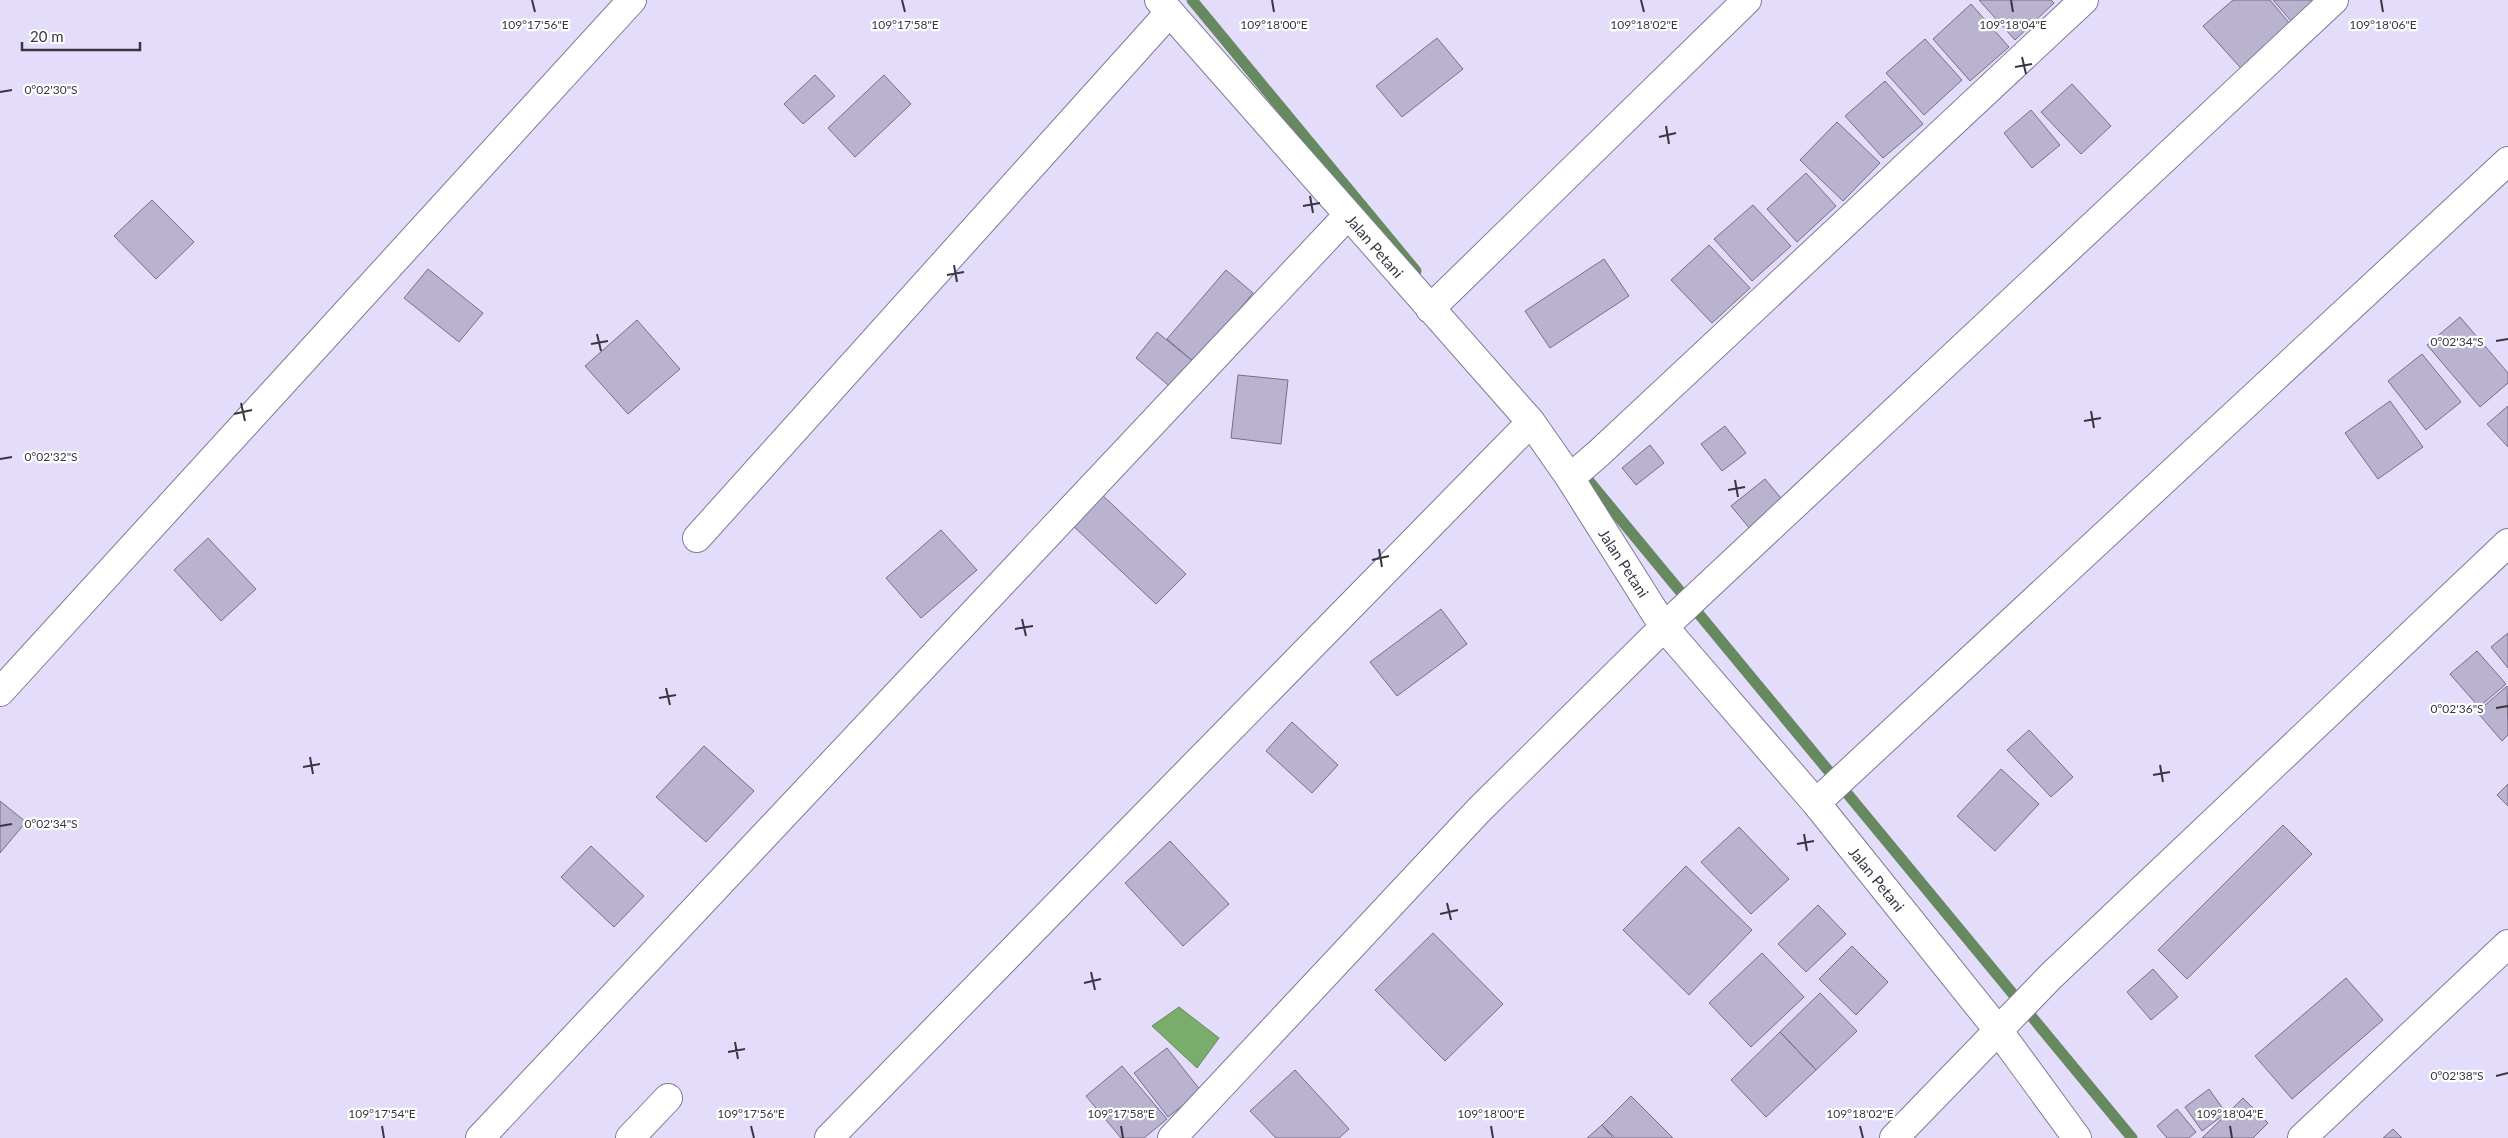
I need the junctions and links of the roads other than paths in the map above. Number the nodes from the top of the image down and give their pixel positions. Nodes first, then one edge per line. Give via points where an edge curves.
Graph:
1 (632, 0) edge
2 (1747, 0) edge
3 (2084, 0) edge
4 (2334, 0) edge
5 (1164, 6) edge
6 (2508, 161) edge
7 (1348, 216) junction
8 (1430, 309) junction
9 (1531, 422) junction
10 (1570, 478) junction
11 (697, 538) dead end
12 (2508, 543) edge
13 (1664, 626) junction
14 (0, 692) edge
15 (1822, 797) junction
16 (2508, 944) edge
17 (2006, 1021) junction
18 (668, 1098) dead end
19 (480, 1138) edge
20 (630, 1138) edge
21 (829, 1138) edge
22 (1172, 1138) edge
23 (1894, 1138) edge
24 (2077, 1138) edge
25 (2302, 1138) edge

1 - 14 street
2 - 8 street
3 - 10 street
4 - 13 street
5 - 7 street, Jalan Petani
5 - 11 street
6 - 15 street
7 - 8 street, Jalan Petani
7 - 19 street
8 - 9 street, Jalan Petani
9 - 10 street, Jalan Petani
9 - 21 street
10 - 13 street, Jalan Petani
12 - 17 street
13 - 15 street, Jalan Petani
13 - 22 street via 1479,810
15 - 17 street, Jalan Petani
16 - 25 street
17 - 23 street
17 - 24 street, Jalan Petani
18 - 20 street

